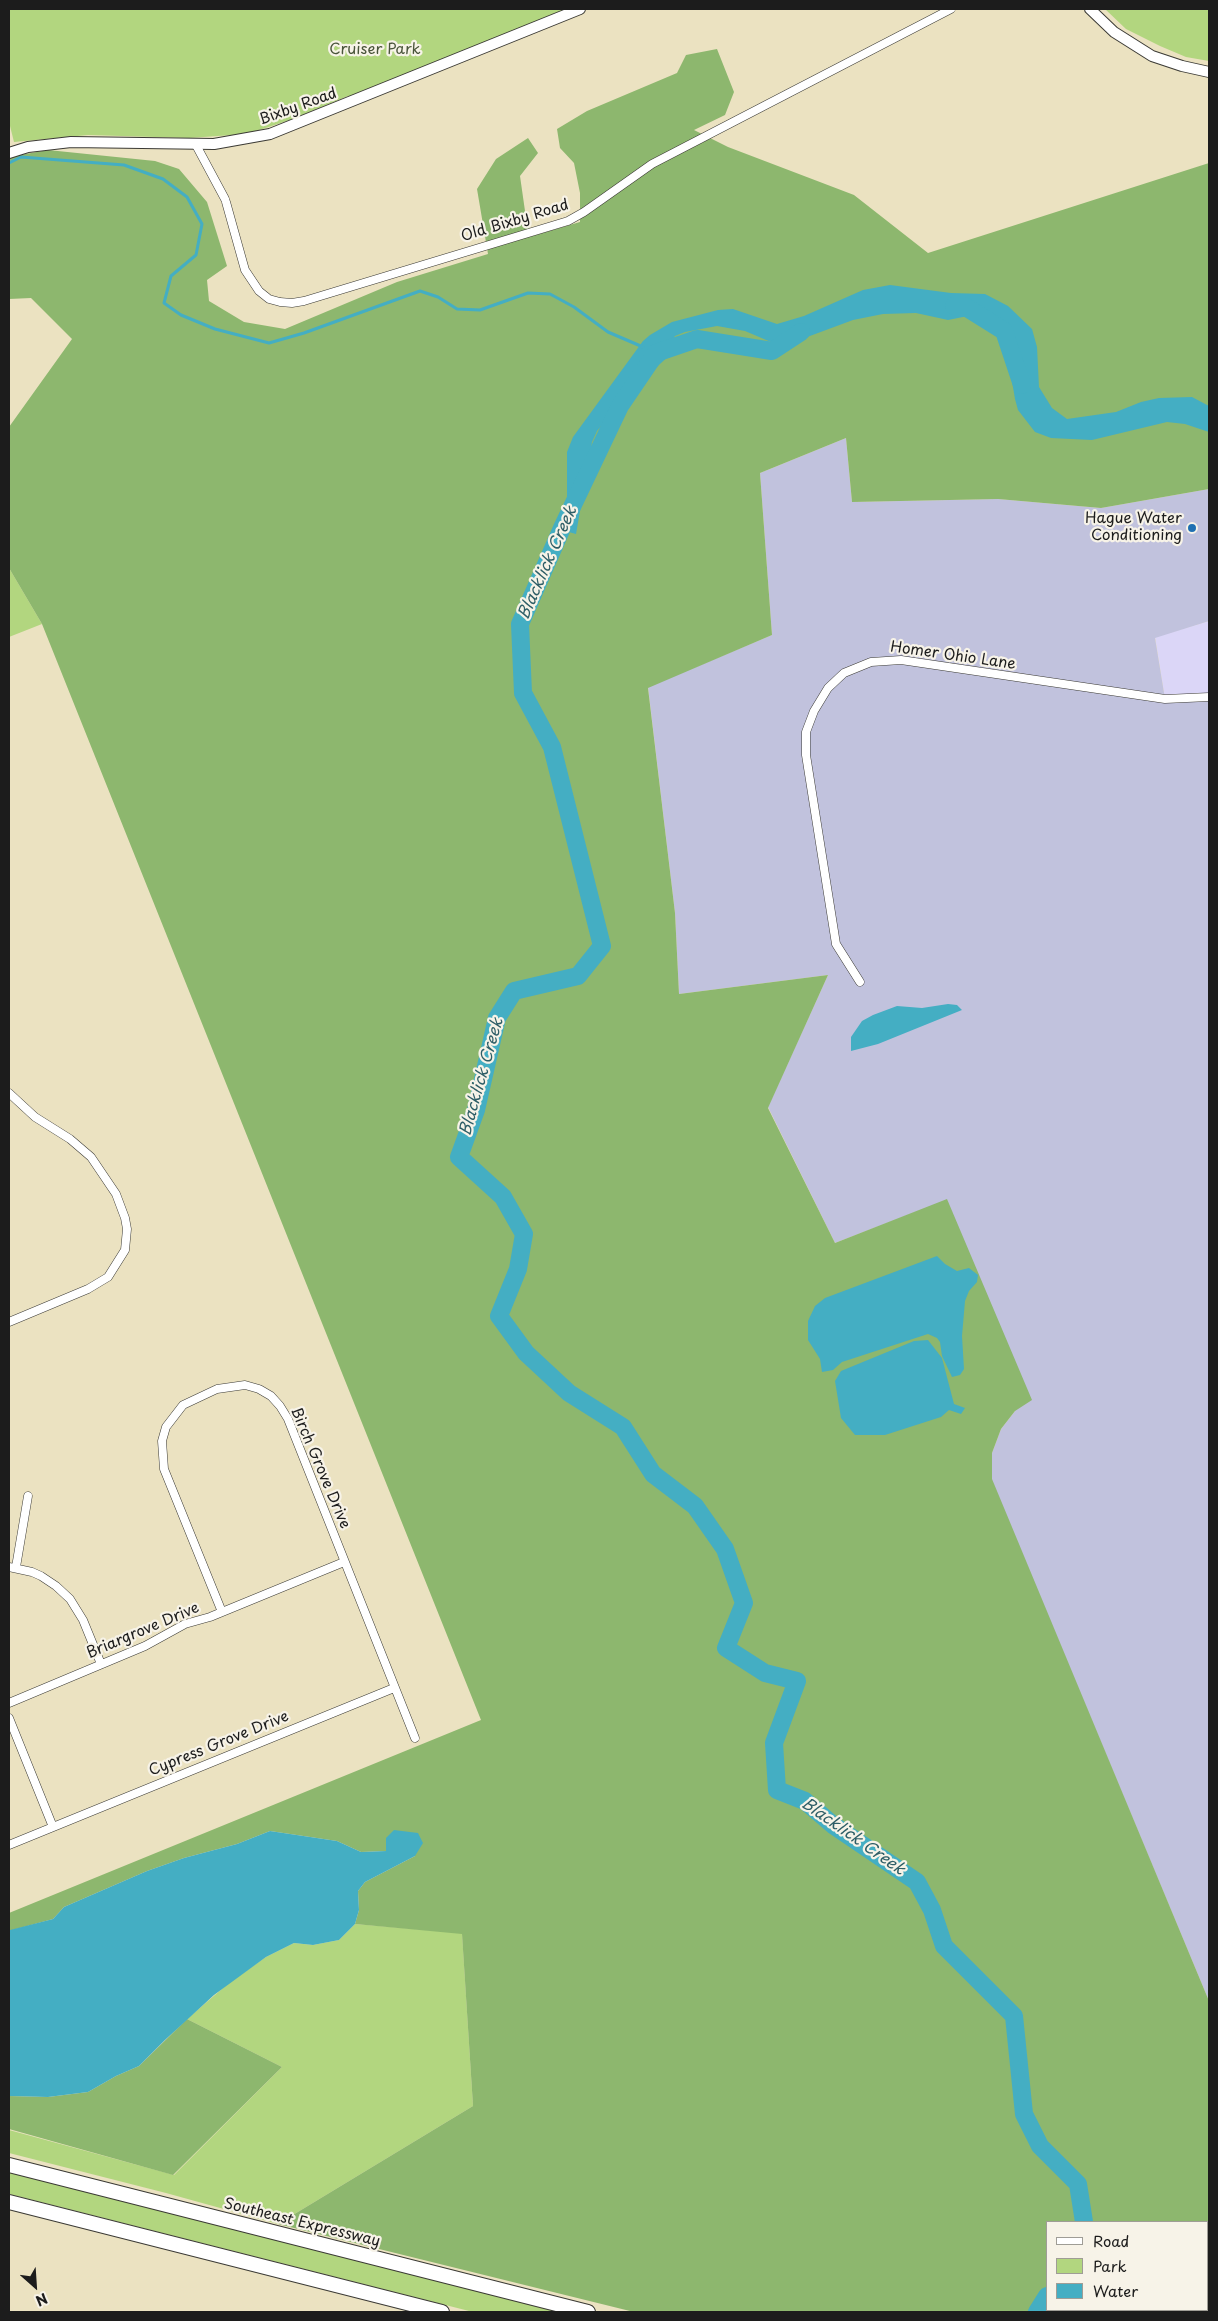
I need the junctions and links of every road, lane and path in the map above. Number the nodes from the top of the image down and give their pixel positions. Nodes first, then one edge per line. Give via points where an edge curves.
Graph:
1 (580, 9) edge
2 (951, 9) edge
3 (1090, 9) edge
4 (1209, 72) edge
5 (196, 145) junction
6 (9, 153) edge
7 (1209, 697) edge
8 (860, 982) dead end
9 (9, 1093) edge
10 (9, 1322) edge
11 (28, 1496) dead end
12 (344, 1562) junction
13 (12, 1567) edge
14 (222, 1612) junction
15 (101, 1664) junction
16 (394, 1688) junction
17 (9, 1703) edge
18 (9, 1718) edge
19 (415, 1738) dead end
20 (53, 1827) junction
21 (9, 1845) edge
22 (9, 2165) edge
23 (9, 2202) edge
24 (442, 2312) edge
25 (588, 2312) edge

1 - 5 street, Bixby Road via 293,126 235,142
2 - 5 street, Old Bixby Road via 652,164 568,221 304,301 292,303 269,299 255,286 246,270 226,200
3 - 4 street via 1114,32 1152,56
5 - 6 street, Bixby Road via 71,142 28,147
7 - 8 street, Homer Ohio Lane via 1165,699 901,660 871,662 844,673 828,688 814,711 806,732 806,755 836,944
9 - 10 street via 91,1158 122,1207 127,1229 125,1250 108,1277 88,1290
11 - 13 street
12 - 14 street, Briargrove Drive
12 - 14 street, Birch Grove Drive via 288,1419 276,1401 259,1389 245,1385 202,1395 183,1405 173,1415 166,1426 162,1455 164,1468
12 - 16 street, Birch Grove Drive
13 - 15 street via 49,1581 70,1599 83,1620
14 - 15 street, Briargrove Drive via 185,1624 145,1646
15 - 17 street, Briargrove Drive
16 - 19 street, Birch Grove Drive
16 - 20 street, Cypress Grove Drive
18 - 20 street
20 - 21 street, Cypress Grove Drive
22 - 25 highway, Southeast Expressway
23 - 24 highway

